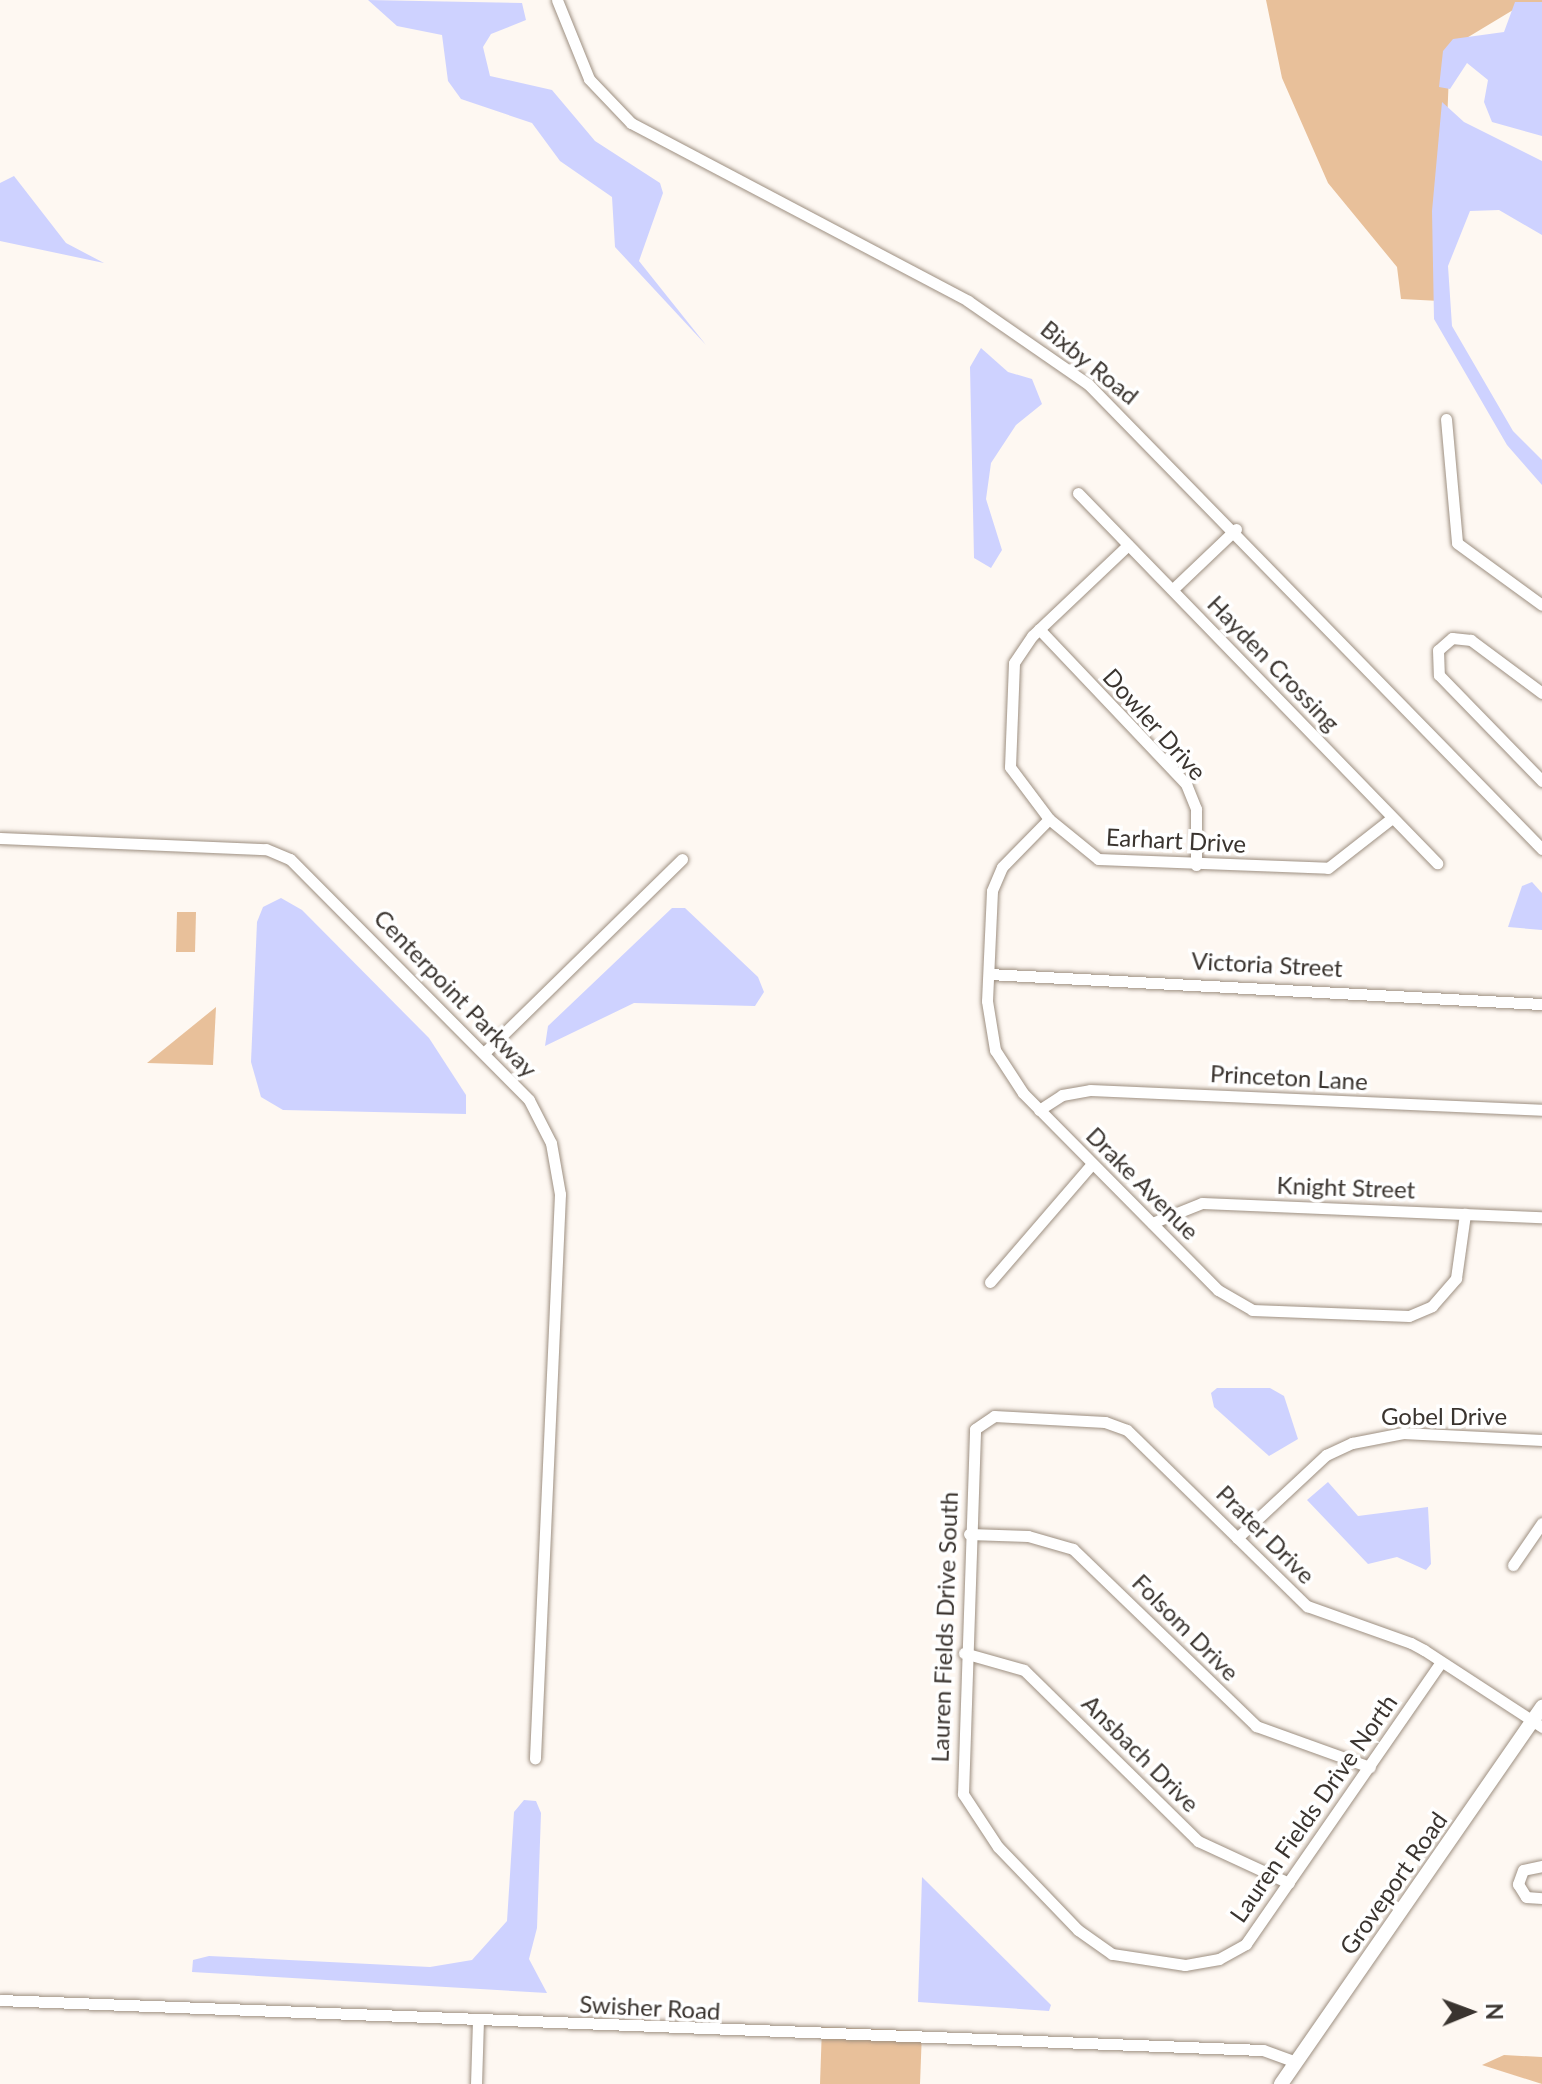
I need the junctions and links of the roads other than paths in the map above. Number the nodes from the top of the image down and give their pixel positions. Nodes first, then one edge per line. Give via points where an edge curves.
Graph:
1 (557, 0) edge
2 (1446, 419) dead end
3 (1078, 493) dead end
4 (1236, 529) junction
5 (1128, 545) junction
6 (1173, 589) junction
7 (1542, 605) edge
8 (1039, 629) junction
9 (1542, 693) edge
10 (1542, 781) edge
11 (1392, 818) junction
12 (1049, 819) junction
13 (0, 838) edge
14 (1542, 849) edge
15 (682, 859) dead end
16 (1437, 863) dead end
17 (1196, 865) junction
18 (989, 974) junction
19 (1542, 1004) edge
20 (487, 1050) junction
21 (1039, 1110) junction
22 (1542, 1110) edge
23 (1092, 1164) junction
24 (1465, 1214) junction
25 (1542, 1217) edge
26 (1152, 1223) junction
27 (990, 1282) dead end
28 (973, 1434) joint
29 (1542, 1440) edge
30 (1542, 1523) edge
31 (969, 1534) junction
32 (1237, 1538) junction
33 (1513, 1565) dead end
34 (964, 1653) junction
35 (1441, 1662) junction
36 (1542, 1707) edge
37 (1537, 1724) edge
38 (535, 1758) dead end
39 (1370, 1767) junction
40 (1542, 1866) edge
41 (1289, 1883) junction
42 (1542, 1898) edge
43 (1112, 1954) joint
44 (0, 2000) edge
45 (478, 2020) junction
46 (1296, 2062) junction
47 (476, 2084) edge
48 (1281, 2084) edge

1 - 4 street, Bixby Road via 589,79 620,115 1016,330 1116,410
2 - 7 street via 1457,543
3 - 5 street, Hayden Crossing
4 - 6 street
4 - 14 street, Bixby Road
5 - 6 street, Hayden Crossing
5 - 8 street, Earhart Drive
6 - 11 street, Hayden Crossing
8 - 12 street, Earhart Drive via 1014,663 1008,760 1016,782
8 - 17 street, Dowler Drive via 1186,784 1196,809
9 - 10 street via 1471,640 1452,638 1438,650 1439,675
11 - 16 street, Hayden Crossing
11 - 17 street, Earhart Drive via 1328,868
12 - 17 street, Earhart Drive via 1098,859
12 - 18 street, Drake Avenue via 996,878
13 - 20 street, Centerpoint Parkway via 266,849 290,859
15 - 20 street
18 - 19 street, Victoria Street
18 - 21 street, Drake Avenue via 995,1050
20 - 38 street, Centerpoint Parkway via 546,1132 560,1194
21 - 22 street, Princeton Lane via 1062,1095 1090,1090
21 - 23 street, Drake Avenue
23 - 26 street, Drake Avenue
23 - 27 street
24 - 25 street, Knight Street
24 - 26 street, Knight Street via 1202,1203
24 - 26 street, Drake Avenue via 1463,1258 1448,1291 1425,1310 1385,1318 1238,1305
28 - 31 street, Lauren Fields Drive South
28 - 32 street, Prater Drive via 994,1416 1105,1422 1127,1430
29 - 32 street, Gobel Drive via 1403,1433 1352,1443 1326,1455
30 - 33 street
31 - 34 street, Lauren Fields Drive South
31 - 39 street, Folsom Drive via 1028,1536 1073,1549 1256,1726
32 - 35 street, Prater Drive via 1319,1614 1399,1639
34 - 41 street, Ansbach Drive via 1024,1670 1198,1841
34 - 43 street, Lauren Fields Drive South via 959,1773 971,1813 1078,1930
35 - 37 street, Prater Drive
35 - 39 street, Lauren Fields Drive North
36 - 37 main road, Groveport Road
37 - 46 main road, Groveport Road
39 - 41 street, Lauren Fields Drive North
40 - 42 street via 1523,1870 1518,1884 1526,1897
41 - 43 street, Lauren Fields Drive North via 1259,1930 1219,1959 1163,1965
44 - 45 street, Swisher Road
45 - 46 street, Swisher Road via 1263,2050
45 - 47 street
46 - 48 main road, Groveport Road

